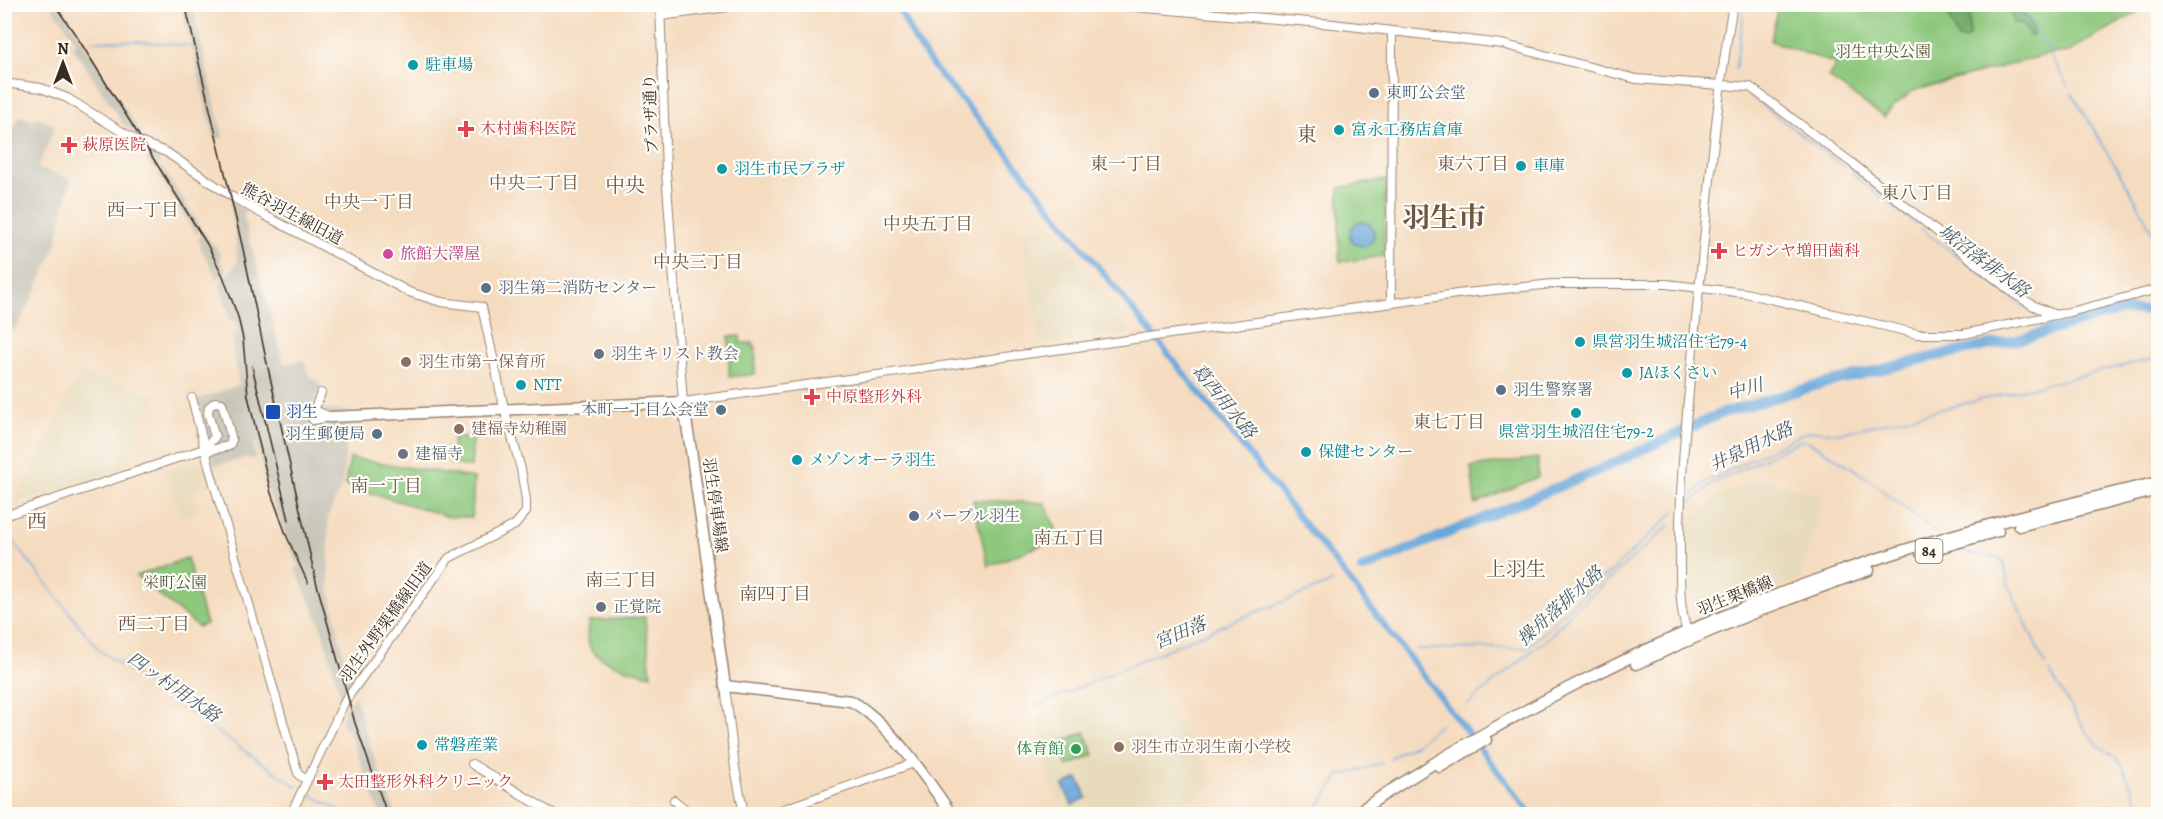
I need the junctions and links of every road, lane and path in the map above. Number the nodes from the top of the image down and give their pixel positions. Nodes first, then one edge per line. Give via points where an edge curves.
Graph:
1 (660, 4) edge
2 (1100, 4) edge
3 (1733, 4) edge
4 (727, 7) dead end
5 (661, 16) junction
6 (1392, 32) junction
7 (4, 83) edge
8 (1720, 84) junction
9 (1700, 287) junction
10 (2158, 289) edge
11 (1391, 303) junction
12 (2056, 315) junction
13 (321, 393) dead end
14 (192, 398) dead end
15 (683, 402) junction
16 (504, 408) junction
17 (330, 417) joint
18 (204, 449) junction
19 (2158, 482) edge
20 (2158, 490) edge
21 (4, 516) edge
22 (1688, 636) junction
23 (725, 686) junction
24 (914, 763) junction
25 (472, 764) dead end
26 (307, 780) junction
27 (674, 800) dead end
28 (291, 814) edge
29 (553, 814) edge
30 (691, 814) edge
31 (744, 814) edge
32 (770, 814) edge
33 (951, 814) edge
34 (1355, 814) edge
35 (1365, 814) edge

1 - 5 street, プラザ通り
2 - 6 street
3 - 8 street
4 - 5 street
5 - 15 street, プラザ通り via 666,172
6 - 8 street via 1502,44 1636,79
6 - 11 street
7 - 16 street, 熊谷羽生線旧道 via 41,88 67,98 132,138 166,152 248,206 401,288 441,302 482,307
8 - 9 street
8 - 12 street via 1757,91 2013,293
9 - 11 street via 1552,284
9 - 12 street via 1756,295 1918,334 1964,334
9 - 22 street via 1679,508 1683,615
10 - 12 street
11 - 15 street
13 - 17 street via 310,414 313,420
14 - 18 street
15 - 16 main road
15 - 23 main road, 羽生停車場線
16 - 17 main road
16 - 26 street, 羽生外野栗橋線旧道 via 521,469 526,512 515,525 449,558 345,701
18 - 18 street via 215,437 208,407 222,403 232,443
18 - 21 street
18 - 26 street via 297,770
19 - 22 main road, 羽生栗橋線 / 84 via 1946,538 1818,579
20 - 22 main road, 羽生栗橋線 / 84 via 1921,553
22 - 34 main road, 羽生栗橋線 / 84 via 1597,674 1461,746
22 - 35 main road, 羽生栗橋線 / 84 via 1484,741
23 - 24 main road via 852,701
23 - 31 street
24 - 32 street
24 - 33 main road
25 - 29 street
26 - 28 street, 羽生外野栗橋線旧道
27 - 30 street

